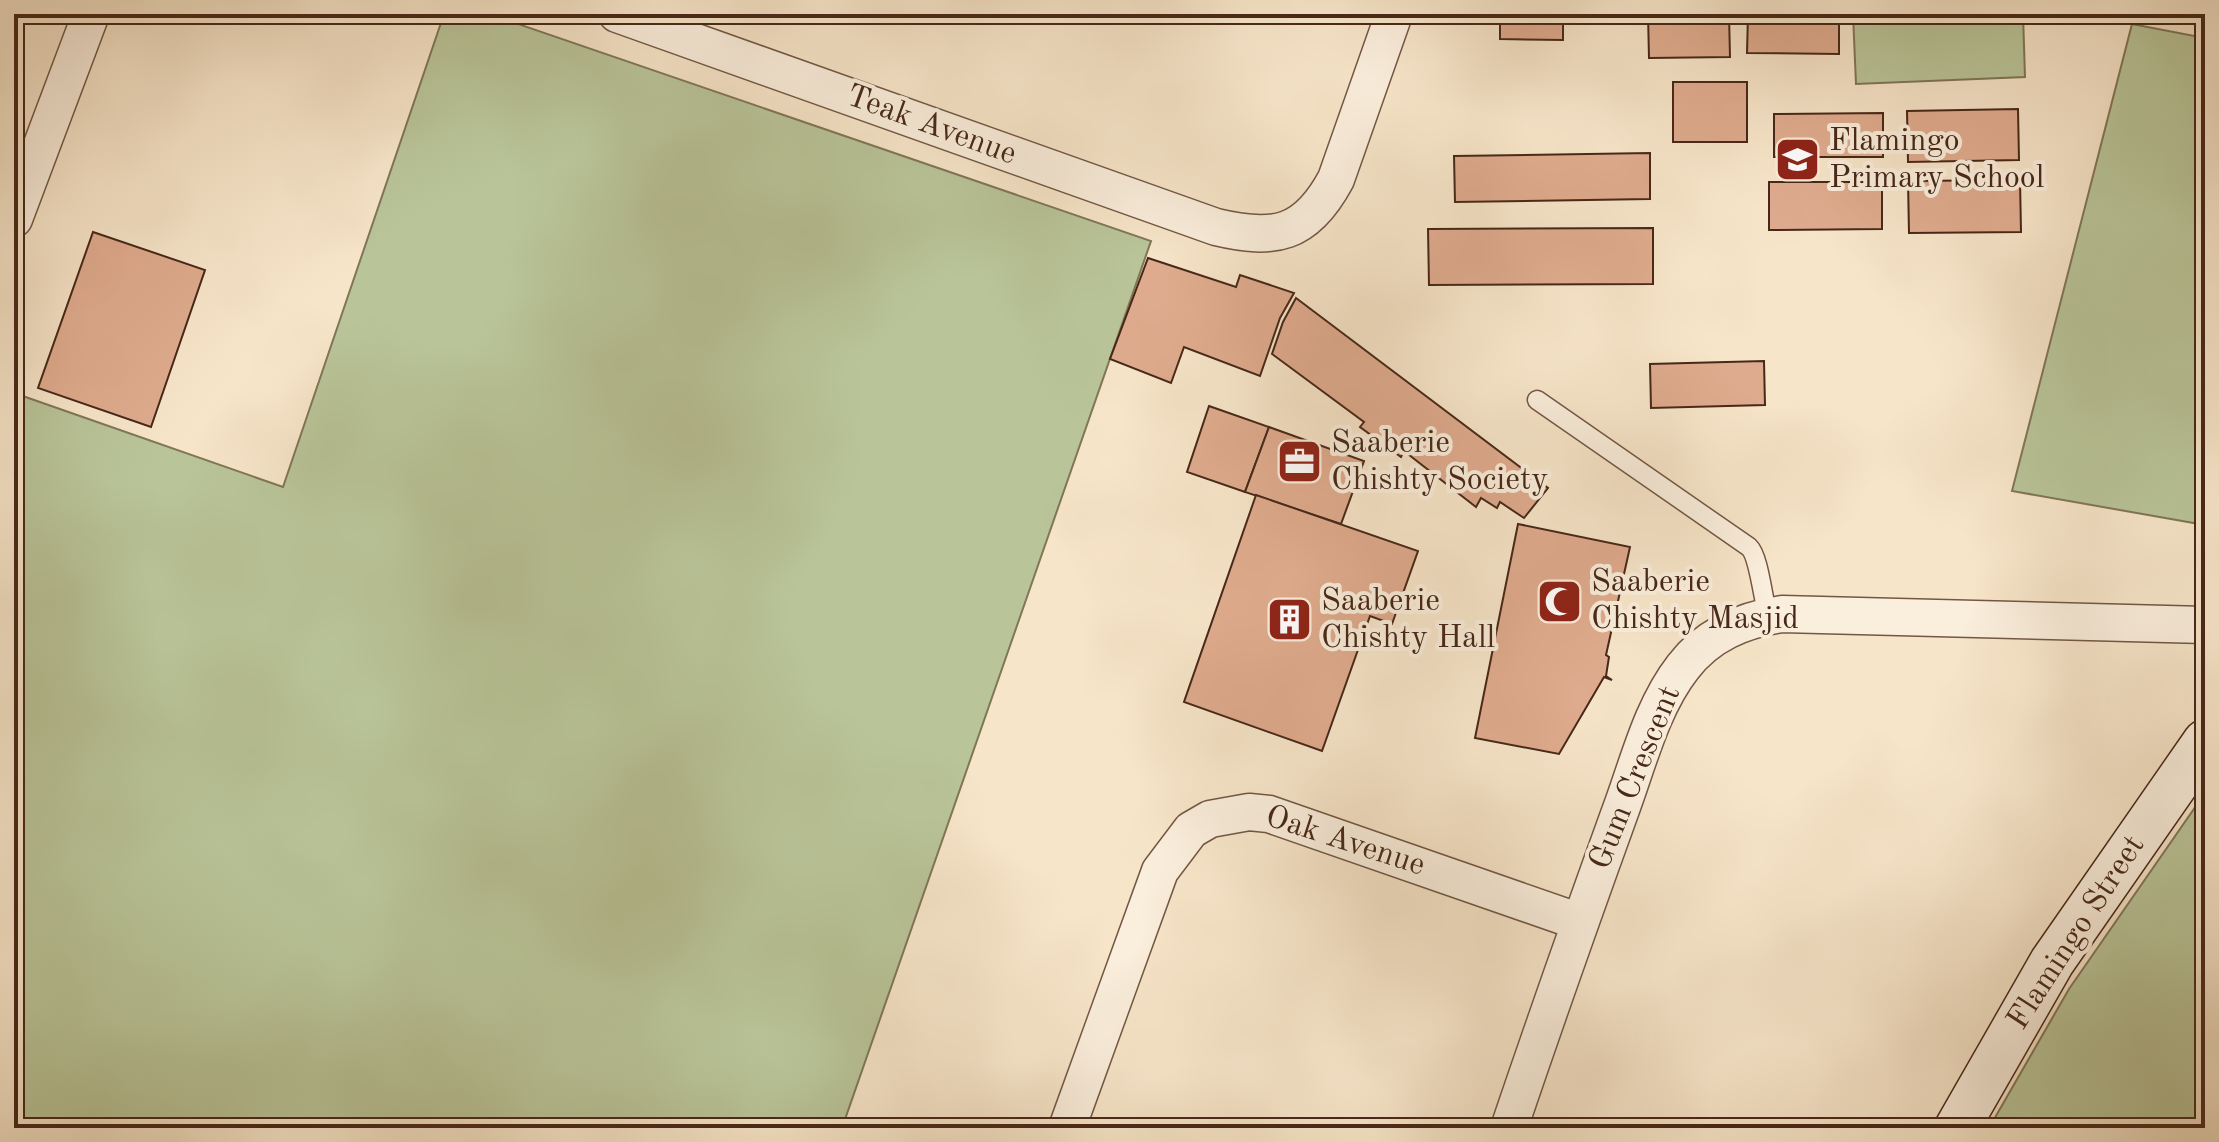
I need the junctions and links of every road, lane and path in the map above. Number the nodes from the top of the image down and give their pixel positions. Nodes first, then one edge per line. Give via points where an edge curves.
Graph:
1 (91, 14) edge
2 (617, 14) edge
3 (1394, 14) edge
4 (16, 204) edge
5 (1537, 400) dead end
6 (1768, 616) junction
7 (2205, 625) edge
8 (2205, 742) edge
9 (1580, 922) junction
10 (1067, 1128) edge
11 (1509, 1128) edge
12 (1957, 1128) edge

1 - 4 street
2 - 3 street, Teak Avenue via 1246,234 1300,224 1324,201
5 - 6 lane via 1749,547 1757,559
6 - 7 street, Gum Crescent
6 - 9 street, Gum Crescent via 1723,631 1684,665 1668,688
8 - 12 street, Flamingo Street via 2052,962
9 - 10 street, Oak Avenue via 1269,814 1210,819 1191,830 1160,871
9 - 11 street, Gum Crescent

